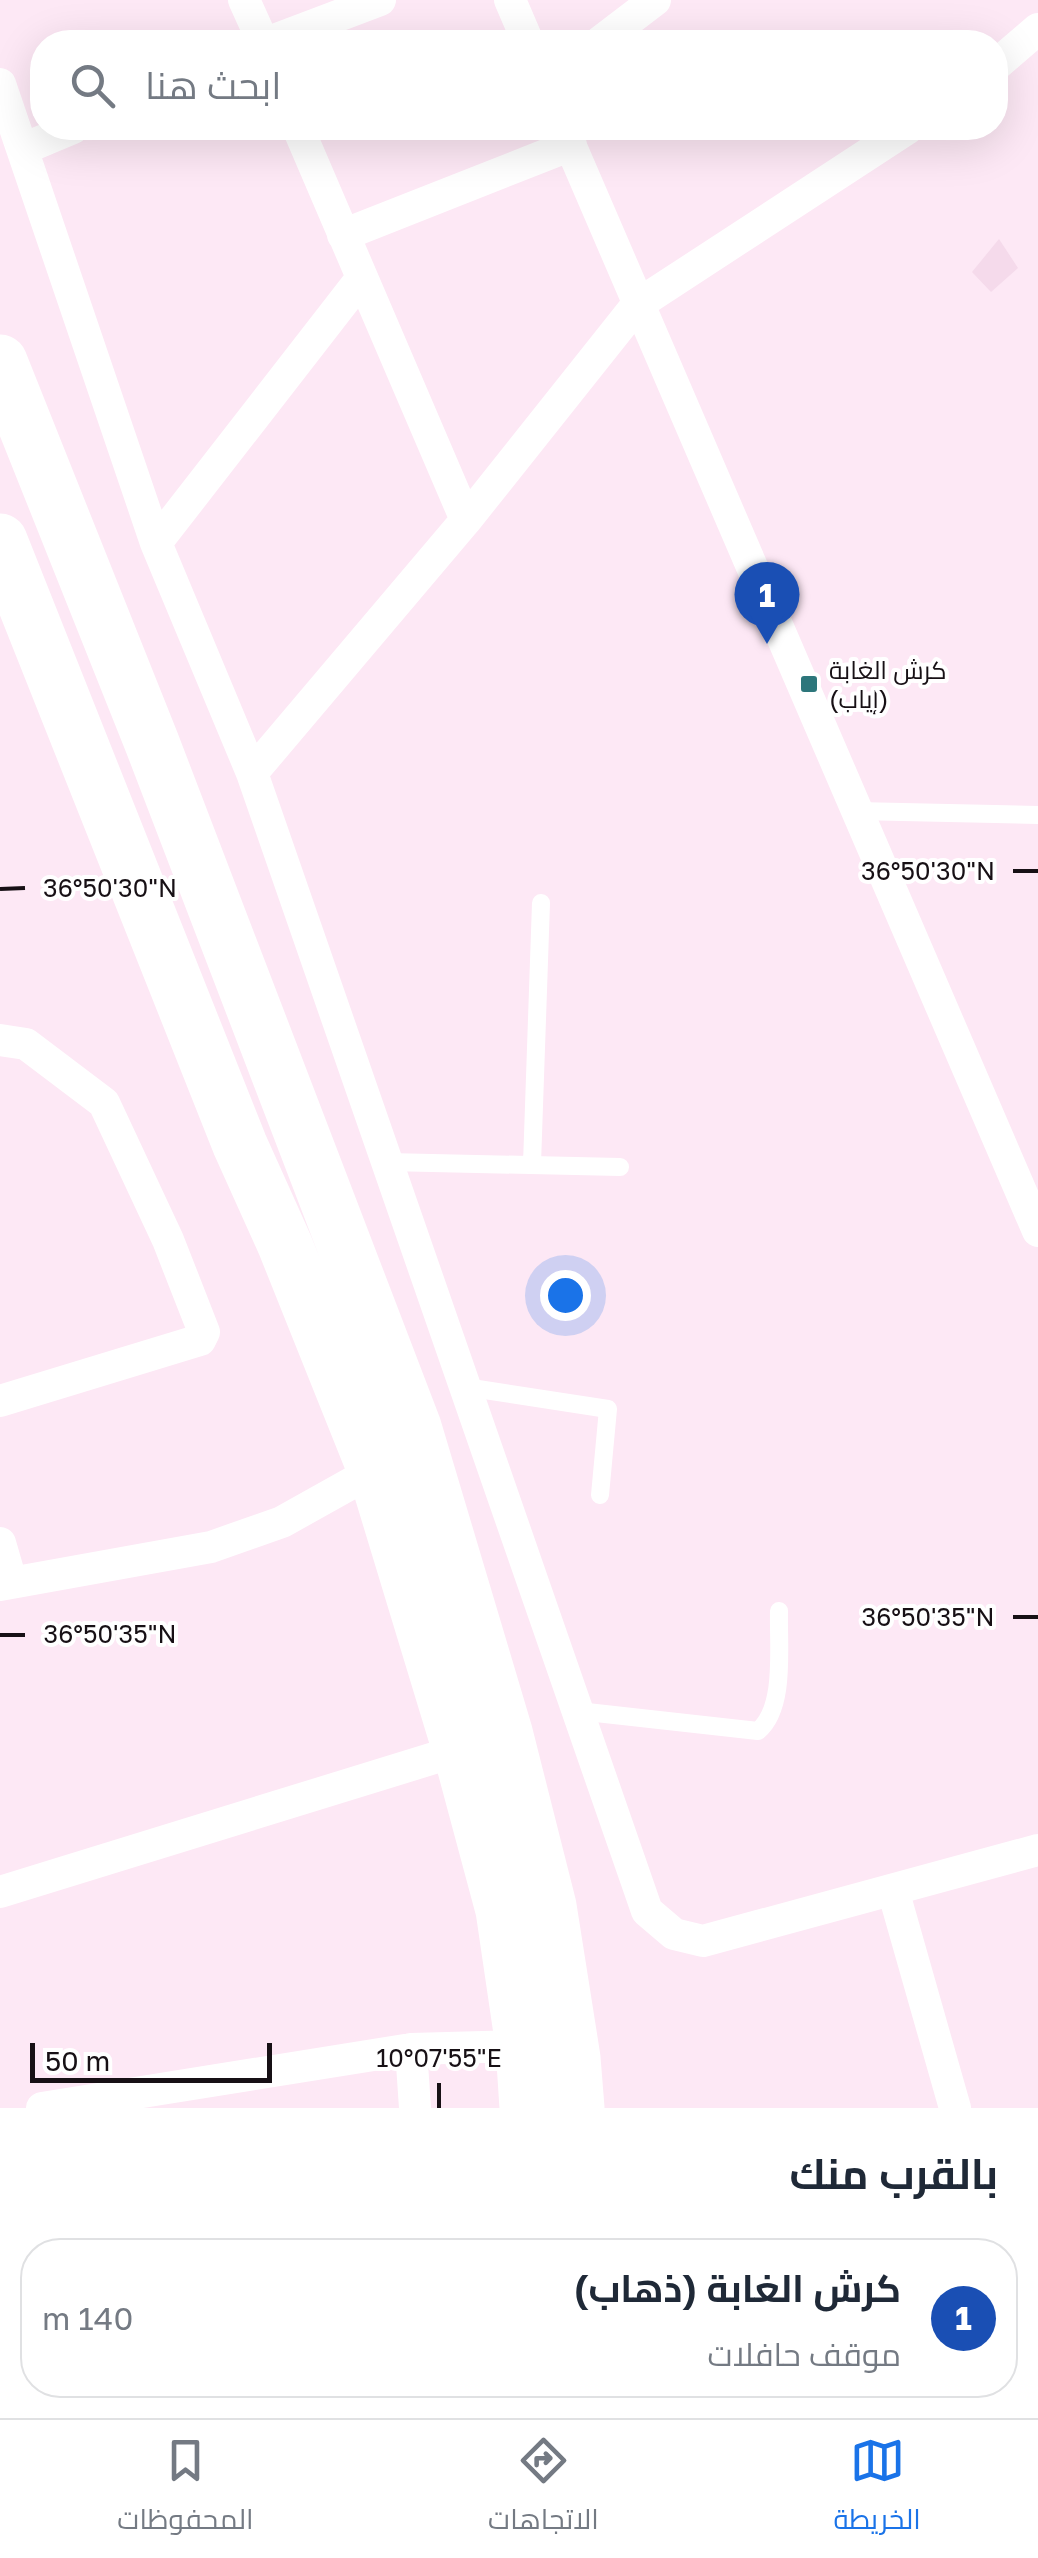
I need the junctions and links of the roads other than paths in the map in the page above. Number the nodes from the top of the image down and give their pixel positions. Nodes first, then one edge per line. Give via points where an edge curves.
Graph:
1 (244, 0) edge
2 (380, 0) edge
3 (510, 0) edge
4 (655, 0) edge
5 (260, 30) edge
6 (299, 30) edge
7 (523, 30) edge
8 (616, 30) edge
9 (1038, 30) edge
10 (1008, 54) edge
11 (0, 84) edge
12 (45, 140) edge
13 (303, 140) edge
14 (558, 140) edge
15 (569, 140) edge
16 (890, 140) edge
17 (24, 149) junction
18 (343, 235) junction
19 (361, 278) junction
20 (637, 305) junction
21 (0, 362) edge
22 (466, 520) junction
23 (0, 541) edge
24 (156, 543) junction
25 (252, 773) junction
26 (856, 811) junction
27 (1038, 816) edge
28 (541, 902) dead end
29 (0, 1040) edge
30 (387, 1162) junction
31 (532, 1164) junction
32 (620, 1167) dead end
33 (1038, 1231) edge
34 (465, 1387) junction
35 (0, 1401) edge
36 (375, 1470) junction
37 (600, 1496) dead end
38 (0, 1544) edge
39 (6, 1583) edge
40 (779, 1611) dead end
41 (578, 1711) junction
42 (460, 1750) junction
43 (1038, 1850) edge
44 (892, 1890) junction
45 (0, 1892) edge
46 (522, 2046) junction
47 (411, 2050) junction
48 (42, 2108) edge
49 (416, 2108) edge
50 (527, 2108) edge
51 (577, 2108) edge
52 (956, 2108) edge

1 - 5 street
2 - 6 street
3 - 7 street
4 - 8 street
9 - 10 street
11 - 17 street
12 - 17 street
13 - 18 street
14 - 18 street
15 - 20 street
16 - 20 street
17 - 24 street
18 - 19 street
19 - 22 street
19 - 24 street
20 - 22 street
20 - 26 street
21 - 51 highway via 414,1427 506,1732 550,1906
22 - 25 street
23 - 36 highway
24 - 25 street
25 - 30 street
26 - 27 lane
26 - 33 street
28 - 31 lane
29 - 35 street via 26,1044 104,1102 204,1332 200,1340
30 - 31 lane
30 - 34 street
31 - 32 lane
34 - 37 lane via 608,1409
34 - 41 street
36 - 39 street via 282,1522 211,1547
36 - 42 highway
38 - 39 street
40 - 41 lane via 776,1703 758,1731
41 - 44 street via 647,1911 674,1934 704,1941
42 - 45 street
42 - 46 highway via 503,1910
43 - 44 street
44 - 52 street
46 - 47 street
46 - 50 highway
47 - 48 street
47 - 49 street

